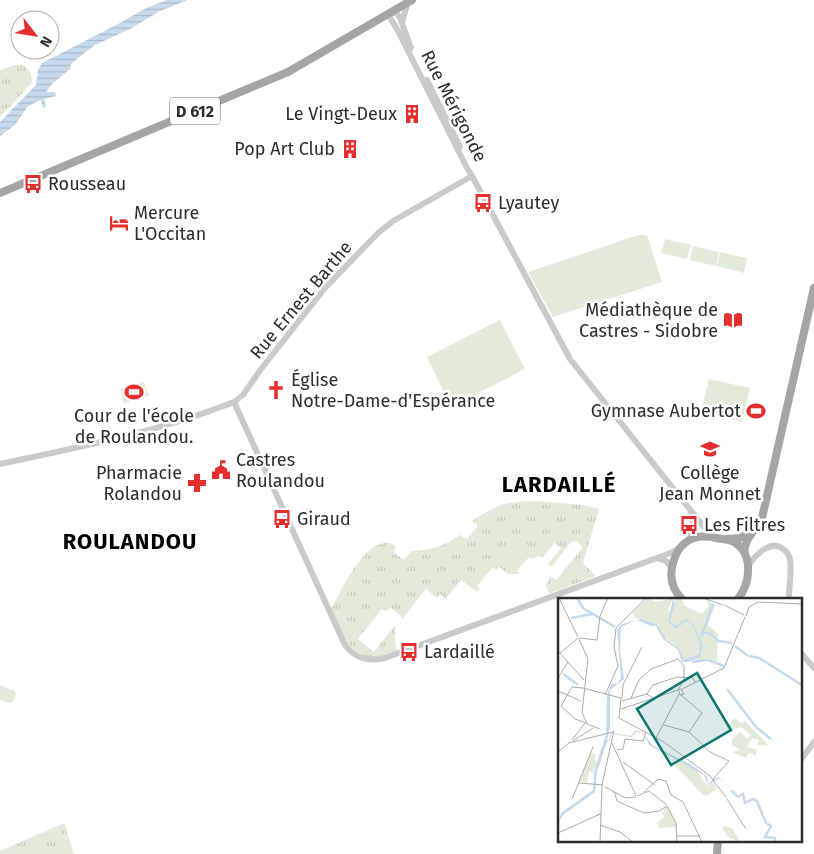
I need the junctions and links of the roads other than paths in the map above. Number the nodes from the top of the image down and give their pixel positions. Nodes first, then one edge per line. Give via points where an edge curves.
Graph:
1 (410, 1) edge
2 (390, 13) junction
3 (402, 23) junction
4 (472, 176) junction
5 (0, 193) edge
6 (814, 288) edge
7 (234, 402) junction
8 (0, 464) edge
9 (689, 511) junction
10 (758, 525) junction
11 (711, 536) junction
12 (690, 538) junction
13 (724, 539) junction
14 (679, 548) junction
15 (745, 555) junction
16 (757, 555) junction
17 (657, 558) junction
18 (748, 567) junction
19 (672, 568) junction
20 (681, 598) edge
21 (739, 598) edge
22 (789, 598) edge
23 (802, 654) edge
24 (814, 668) edge
25 (814, 742) edge
26 (802, 758) edge

1 - 2 main road, D 612
1 - 3 street
2 - 3 street via 397,14
2 - 4 street, Rue Mérigonde
2 - 5 main road, D 612 via 280,76
3 - 4 street, Rue Mérigonde
4 - 7 street, Rue Ernest Barthe via 378,233 325,288 243,395
4 - 9 street via 570,359
6 - 10 main road
7 - 8 street via 138,434
7 - 17 street via 344,642 350,651 363,658 385,658
9 - 11 street
9 - 12 street via 694,528
10 - 13 main road via 743,537
10 - 15 main road via 747,540
11 - 12 main road
11 - 13 main road
12 - 14 main road
13 - 15 main road via 737,545
14 - 17 street
14 - 19 main road
15 - 16 street
15 - 18 main road
16 - 18 street
16 - 22 street via 770,546 786,551 790,558
17 - 19 street
18 - 21 main road via 744,590
19 - 20 main road via 672,584
23 - 24 street
25 - 26 street

